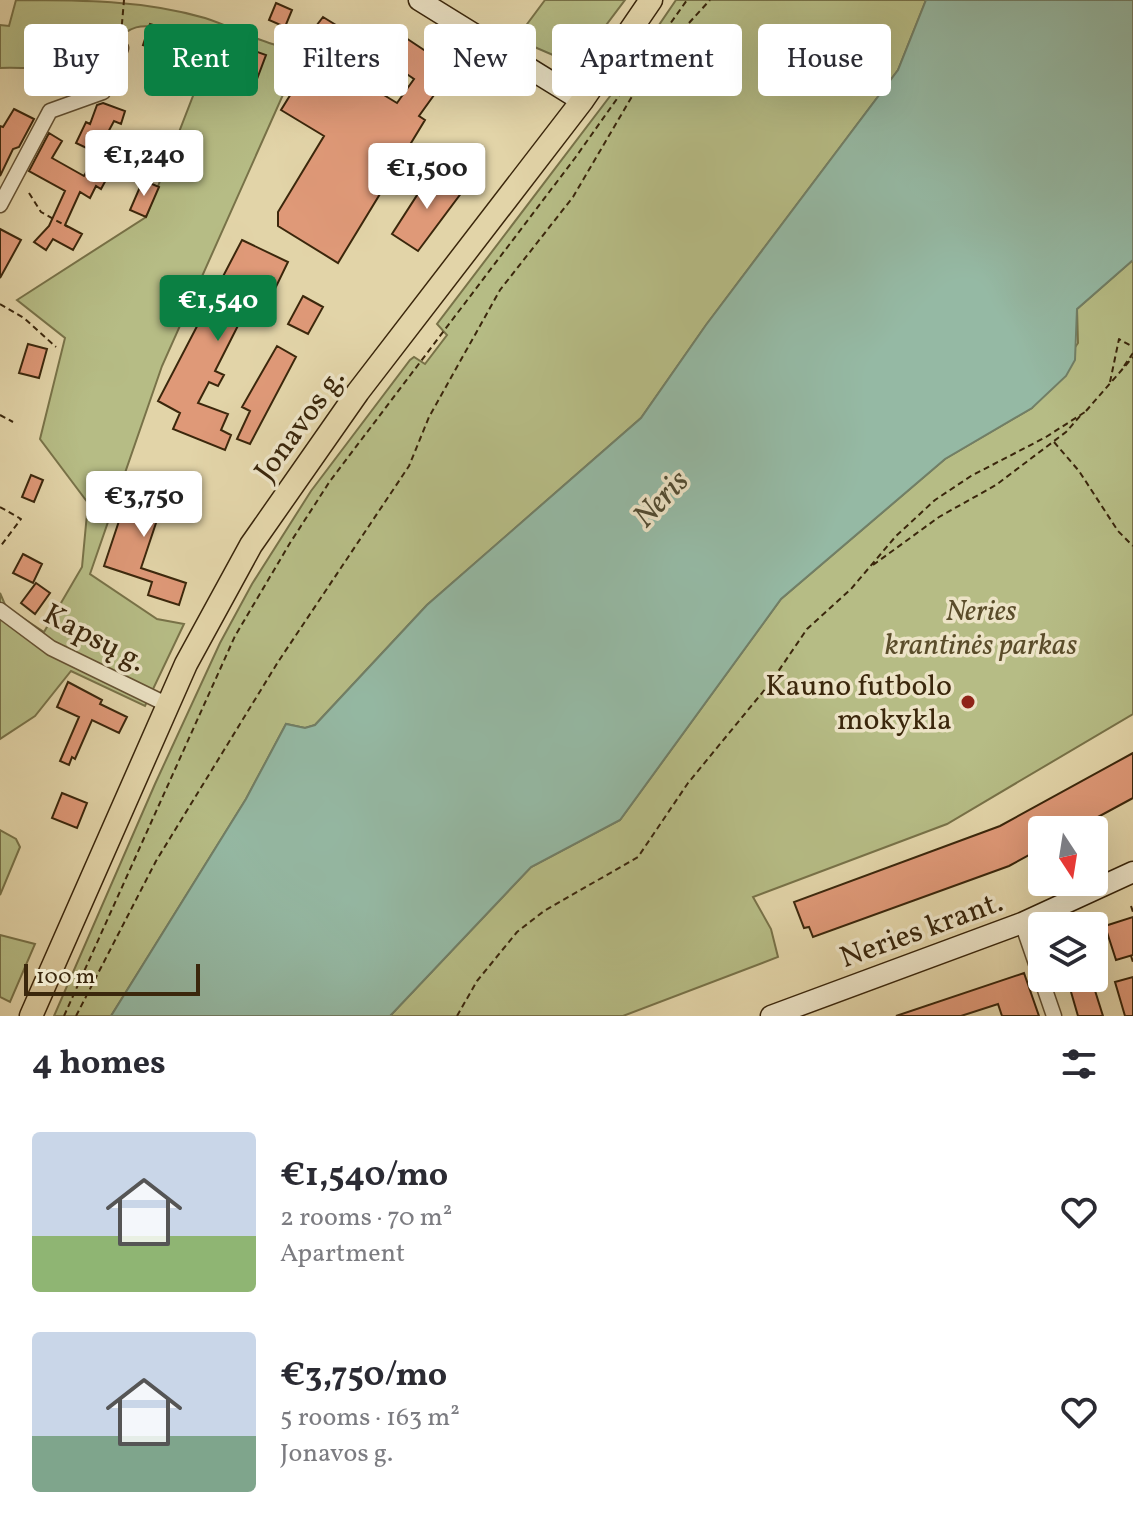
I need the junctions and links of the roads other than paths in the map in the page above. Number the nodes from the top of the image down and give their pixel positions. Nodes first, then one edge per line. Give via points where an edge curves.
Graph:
1 (419, 0) edge
2 (651, 0) edge
3 (92, 96) edge
4 (582, 101) junction
5 (0, 205) edge
6 (0, 610) edge
7 (168, 705) junction
8 (1133, 872) edge
9 (1022, 923) junction
10 (31, 1016) edge
11 (771, 1016) edge
12 (1054, 1016) edge

1 - 4 main road
2 - 4 main road, Jonavos g.
3 - 5 street via 50,111
4 - 7 main road, Jonavos g. via 289,487 228,582
6 - 7 street, Kapsų g. via 51,648
7 - 10 main road, Jonavos g.
8 - 9 main road, Neries krant.
9 - 11 main road, Neries krant.
9 - 12 street

